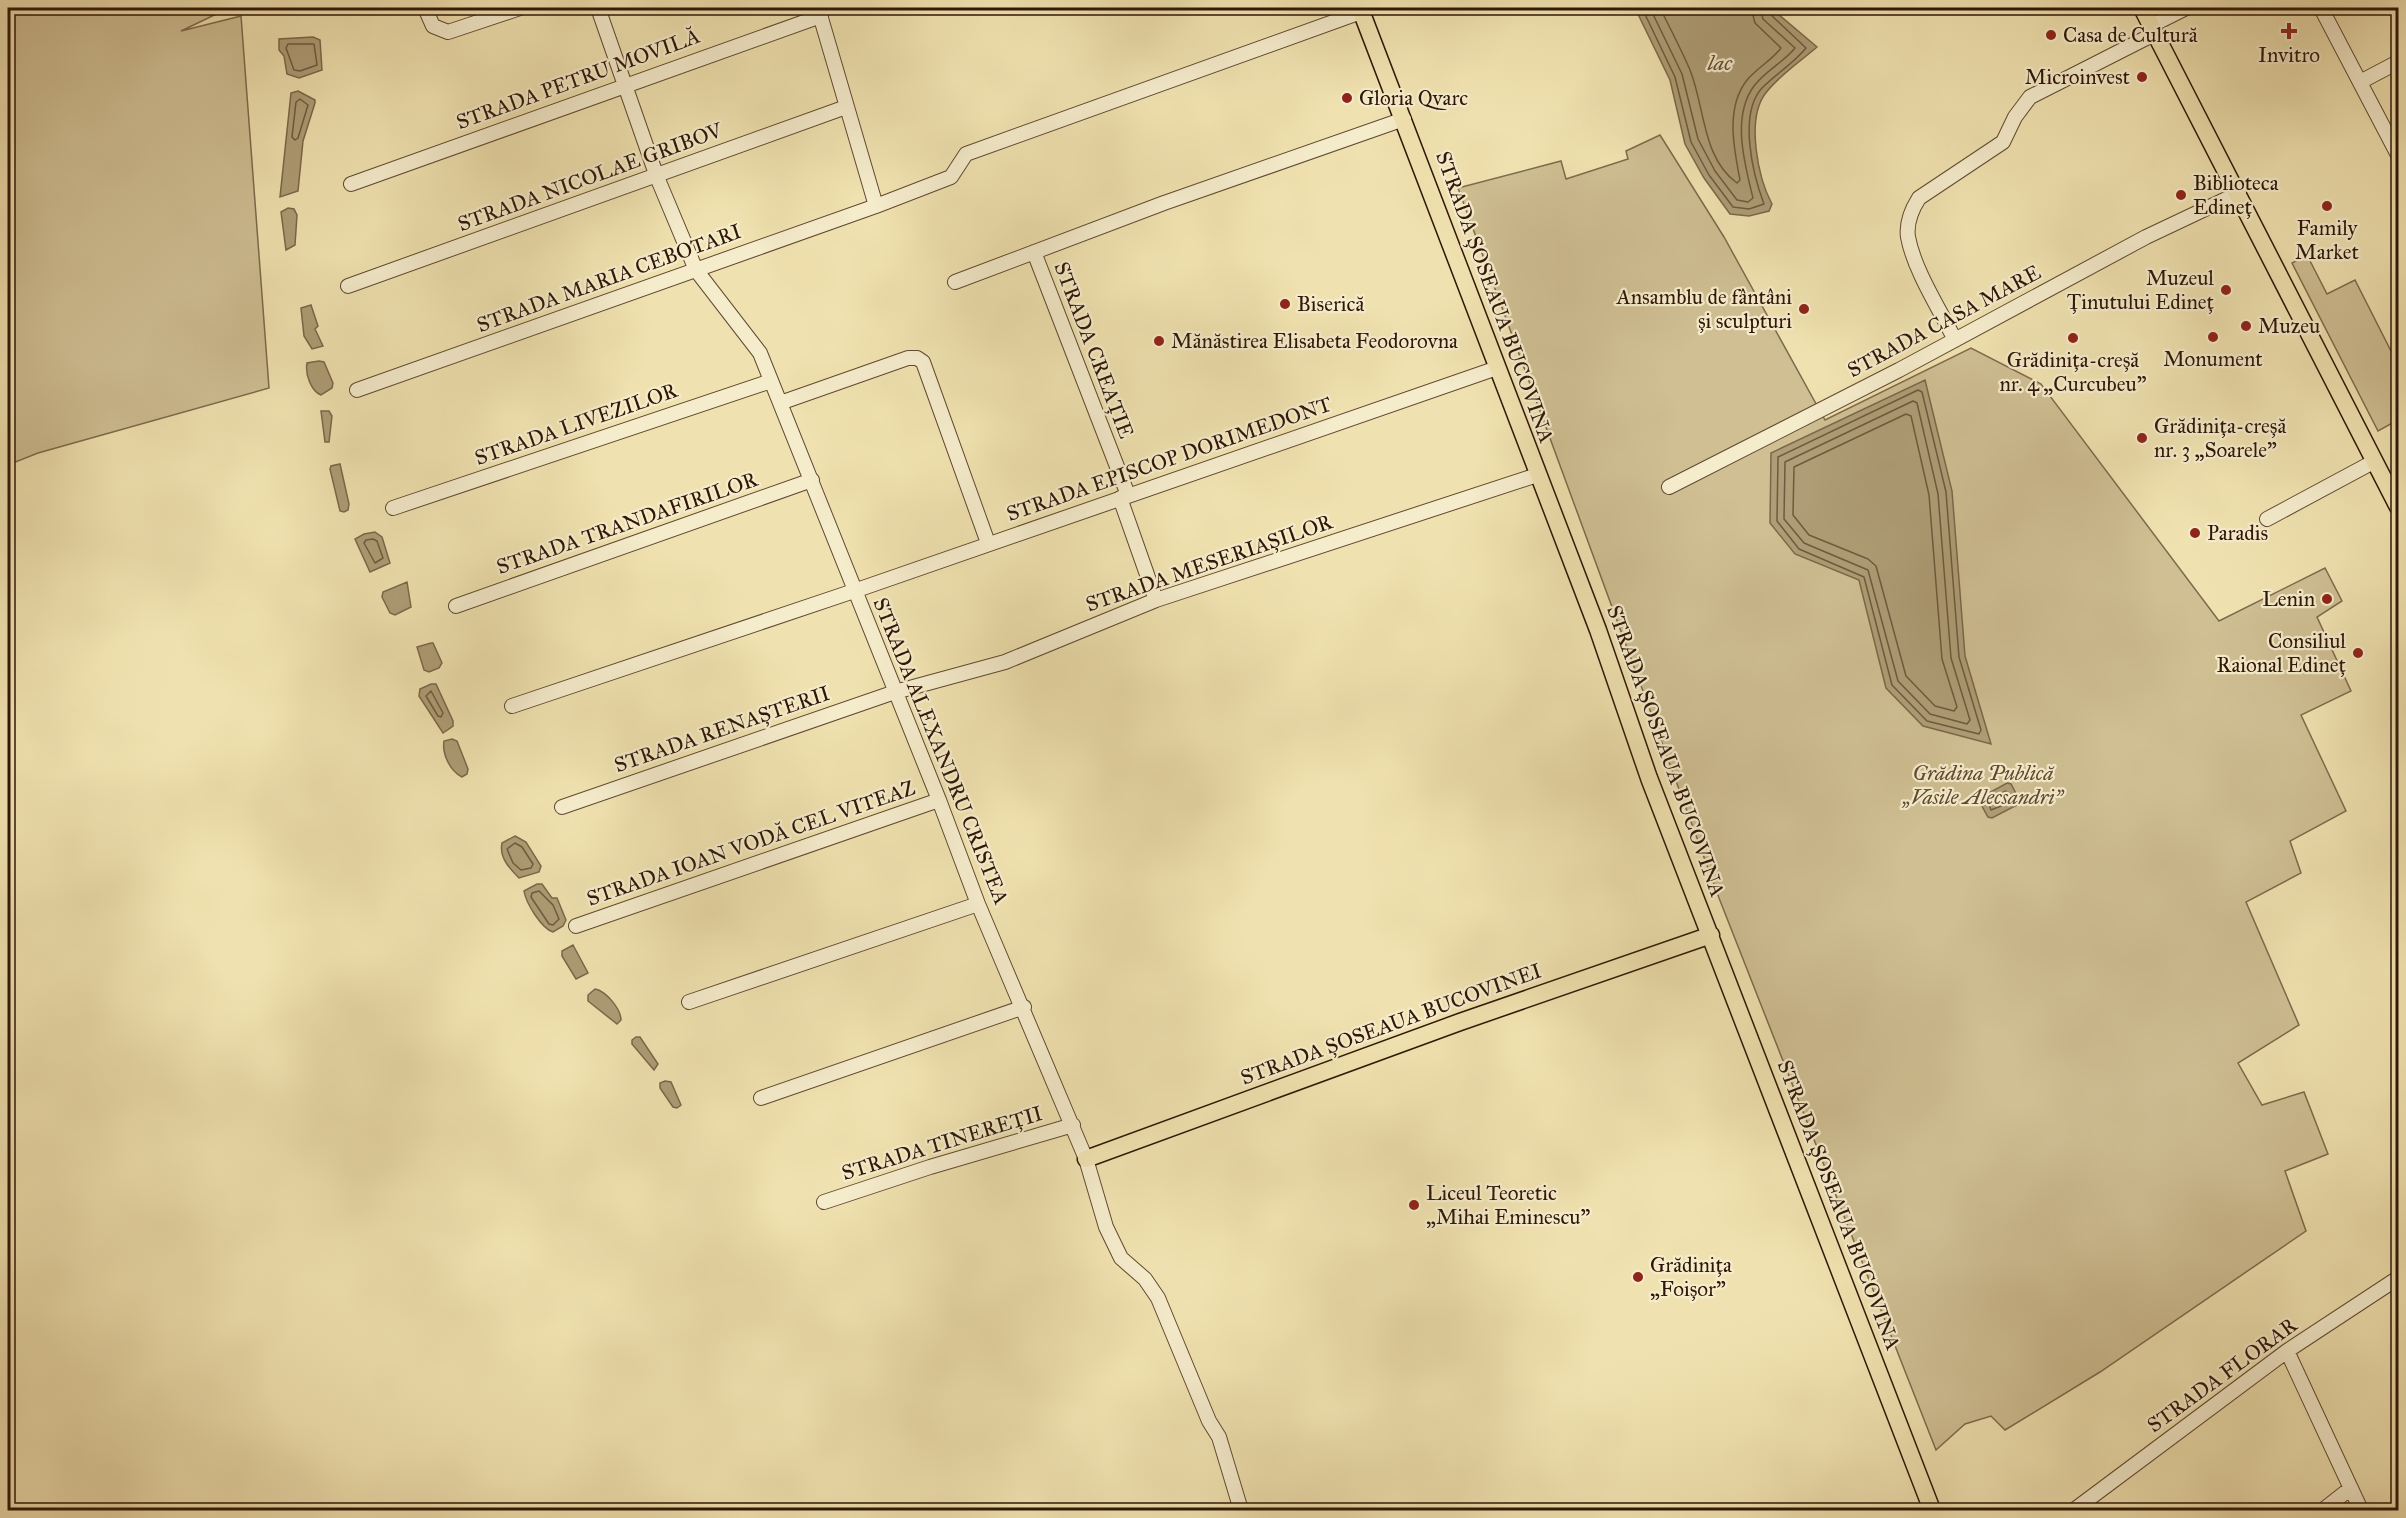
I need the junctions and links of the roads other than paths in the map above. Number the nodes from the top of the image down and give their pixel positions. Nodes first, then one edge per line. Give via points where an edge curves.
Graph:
1 (425, 8) edge
2 (520, 8) edge
3 (598, 8) edge
4 (2142, 8) edge
5 (2187, 8) edge
6 (2321, 8) edge
7 (1360, 10) edge
8 (819, 12) edge
9 (2154, 29) junction
10 (2398, 62) edge
11 (2360, 82) junction
12 (626, 84) junction
13 (846, 107) junction
14 (1404, 119) junction
15 (2398, 155) edge
16 (657, 177) junction
17 (351, 184) dead end
18 (2239, 193) junction
19 (876, 206) junction
20 (1034, 252) junction
21 (696, 270) junction
22 (955, 282) dead end
23 (348, 286) dead end
24 (1955, 340) junction
25 (1497, 368) junction
26 (771, 381) junction
27 (357, 390) dead end
28 (780, 403) junction
29 (2375, 460) junction
30 (1537, 475) junction
31 (812, 480) junction
32 (1669, 487) dead end
33 (1124, 497) junction
34 (2398, 507) edge
35 (393, 508) dead end
36 (2267, 519) dead end
37 (988, 543) junction
38 (854, 591) junction
39 (1156, 600) junction
40 (456, 606) dead end
41 (896, 692) junction
42 (512, 706) dead end
43 (939, 800) junction
44 (562, 807) dead end
45 (978, 904) junction
46 (576, 926) dead end
47 (1711, 935) junction
48 (689, 1002) dead end
49 (1024, 1007) junction
50 (761, 1098) dead end
51 (1073, 1125) junction
52 (1086, 1159) junction
53 (824, 1202) dead end
54 (2398, 1278) edge
55 (2287, 1352) junction
56 (2351, 1488) junction
57 (1241, 1510) edge
58 (1932, 1510) edge
59 (2074, 1510) edge
60 (2324, 1510) edge
61 (2361, 1510) edge

1 - 2 street via 433,26 448,32
3 - 12 street, STRADA ALEXANDRU CRISTEA
4 - 9 main road
5 - 9 street
6 - 11 street
7 - 14 main road, STRADA ȘOSEAUA BUCOVINA
7 - 19 street, STRADA MARIA CEBOTARI via 966,154 951,177
8 - 12 street, STRADA PETRU MOVILĂ
8 - 13 street
9 - 18 main road
9 - 24 street via 2030,97 2003,142 1919,198 1912,210 1908,237
10 - 11 street
11 - 15 street
12 - 16 street, STRADA ALEXANDRU CRISTEA
12 - 17 street, STRADA PETRU MOVILĂ
13 - 16 street, STRADA NICOLAE GRIBOV
13 - 19 street
14 - 20 street
14 - 25 main road, STRADA ȘOSEAUA BUCOVINA
16 - 21 street, STRADA ALEXANDRU CRISTEA
16 - 23 street, STRADA NICOLAE GRIBOV
18 - 24 street, STRADA CASA MARE via 2146,237
18 - 29 main road
19 - 21 street, STRADA MARIA CEBOTARI
20 - 22 street
20 - 33 street, STRADA CREAȚIE
21 - 26 street, STRADA ALEXANDRU CRISTEA via 760,353
21 - 27 street, STRADA MARIA CEBOTARI
24 - 32 street, STRADA CASA MARE
25 - 30 main road, STRADA ȘOSEAUA BUCOVINA
25 - 33 street, STRADA EPISCOP DORIMEDONT
26 - 28 street, STRADA ALEXANDRU CRISTEA
26 - 35 street, STRADA LIVEZILOR
28 - 31 street, STRADA ALEXANDRU CRISTEA
28 - 37 street via 908,358 923,362
29 - 34 main road
29 - 36 street
30 - 39 street, STRADA MESERIAȘILOR
30 - 47 main road, STRADA ȘOSEAUA BUCOVINA
31 - 38 street, STRADA ALEXANDRU CRISTEA
31 - 40 street, STRADA TRANDAFIRILOR
33 - 37 street, STRADA EPISCOP DORIMEDONT
33 - 39 street, STRADA CREAȚIE
37 - 38 street, STRADA EPISCOP DORIMEDONT
38 - 41 street, STRADA ALEXANDRU CRISTEA
38 - 42 street, STRADA EPISCOP DORIMEDONT
39 - 41 street, STRADA MESERIAȘILOR via 1005,662
41 - 43 street, STRADA ALEXANDRU CRISTEA
41 - 44 street, STRADA RENAȘTERII
43 - 45 street, STRADA ALEXANDRU CRISTEA
43 - 46 street, STRADA IOAN VODĂ CEL VITEAZ
45 - 48 street
45 - 49 street, STRADA ALEXANDRU CRISTEA
47 - 52 main road, STRADA ȘOSEAUA BUCOVINEI
47 - 58 main road, STRADA ȘOSEAUA BUCOVINA
49 - 50 street
49 - 51 street, STRADA ALEXANDRU CRISTEA
51 - 52 street, STRADA ALEXANDRU CRISTEA
51 - 53 street, STRADA TINEREȚII
52 - 57 street, STRADA ALEXANDRU CRISTEA via 1106,1227 1121,1258 1145,1279 1158,1299 1219,1437
54 - 55 street, STRADA FLORAR
55 - 56 street
55 - 59 street, STRADA FLORAR
56 - 60 street
56 - 61 street

